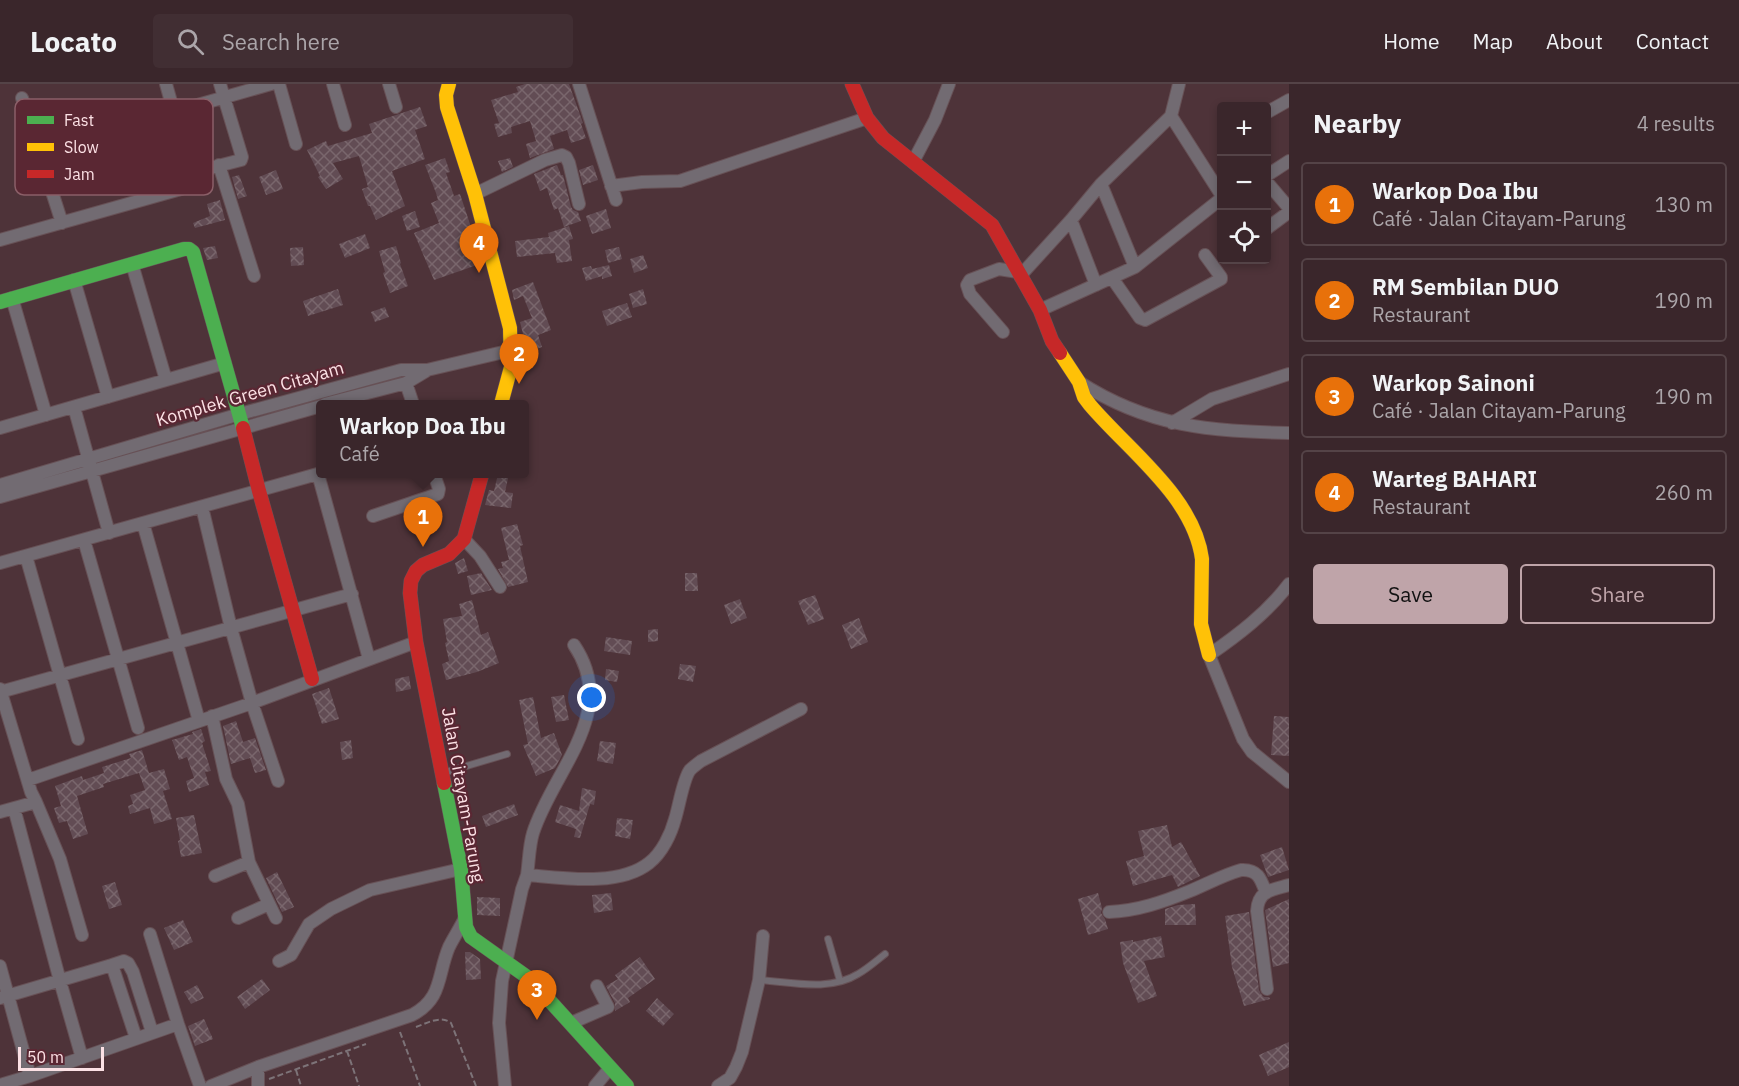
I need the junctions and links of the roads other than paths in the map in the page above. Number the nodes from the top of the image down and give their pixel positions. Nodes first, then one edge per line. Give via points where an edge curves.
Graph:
1 (166, 84) edge
2 (220, 84) edge
3 (271, 84) edge
4 (279, 84) edge
5 (333, 84) edge
6 (389, 84) edge
7 (447, 84) edge
8 (579, 84) edge
9 (852, 84) edge
10 (949, 84) edge
11 (1179, 84) edge
12 (224, 98) junction
13 (170, 99) edge
14 (1289, 100) edge
15 (213, 102) edge
16 (396, 107) dead end
17 (1271, 110) edge
18 (1171, 116) junction
19 (867, 118) junction
20 (345, 125) dead end
21 (296, 144) dead end
22 (1289, 161) edge
23 (913, 162) junction
24 (219, 165) junction
25 (213, 167) edge
26 (1271, 173) edge
27 (1101, 184) junction
28 (611, 186) junction
29 (1271, 187) edge
30 (1217, 191) edge
31 (475, 194) junction
32 (53, 195) edge
33 (160, 195) edge
34 (616, 200) dead end
35 (1217, 200) edge
36 (579, 204) dead end
37 (1289, 210) edge
38 (1071, 220) junction
39 (62, 223) junction
40 (1271, 225) edge
41 (0, 240) edge
42 (1205, 255) dead end
43 (132, 264) junction
44 (1135, 267) junction
45 (1015, 273) junction
46 (254, 276) dead end
47 (1112, 278) junction
48 (74, 280) junction
49 (1096, 285) junction
50 (6, 300) edge
51 (1040, 310) junction
52 (1003, 332) dead end
53 (512, 350) junction
54 (225, 363) junction
55 (427, 370) junction
56 (1289, 374) edge
57 (166, 380) junction
58 (1079, 382) junction
59 (406, 383) junction
60 (108, 397) junction
61 (344, 400) edge
62 (411, 400) edge
63 (502, 400) edge
64 (74, 407) junction
65 (316, 407) edge
66 (46, 415) junction
67 (242, 420) junction
68 (1172, 423) junction
69 (0, 428) edge
70 (1289, 433) edge
71 (90, 465) junction
72 (316, 475) edge
73 (320, 478) edge
74 (435, 478) edge
75 (481, 478) edge
76 (0, 485) edge
77 (259, 491) junction
78 (0, 497) edge
79 (202, 507) junction
80 (373, 516) dead end
81 (143, 523) junction
82 (109, 533) junction
83 (464, 539) junction
84 (84, 540) junction
85 (26, 556) junction
86 (0, 563) edge
87 (1289, 584) edge
88 (500, 587) dead end
89 (352, 594) junction
90 (293, 611) junction
91 (231, 628) junction
92 (416, 642) junction
93 (176, 643) junction
94 (574, 645) dead end
95 (1209, 655) junction
96 (118, 659) junction
97 (369, 659) junction
98 (60, 675) junction
99 (312, 679) junction
100 (0, 691) edge
101 (252, 703) junction
102 (801, 709) dead end
103 (212, 716) junction
104 (199, 721) junction
105 (138, 728) dead end
106 (78, 739) dead end
107 (507, 754) dead end
108 (443, 774) junction
109 (28, 780) junction
110 (278, 781) dead end
111 (1289, 782) edge
112 (36, 802) junction
113 (14, 808) junction
114 (0, 812) edge
115 (249, 862) junction
116 (461, 869) junction
117 (527, 875) junction
118 (215, 876) dead end
119 (1289, 885) edge
120 (1266, 893) junction
121 (270, 904) junction
122 (1109, 912) dead end
123 (238, 918) dead end
124 (276, 918) dead end
125 (465, 918) junction
126 (150, 934) dead end
127 (82, 935) dead end
128 (763, 936) dead end
129 (828, 939) dead end
130 (449, 948) junction
131 (484, 948) junction
132 (885, 954) dead end
133 (279, 961) dead end
134 (507, 963) junction
135 (112, 965) junction
136 (0, 966) edge
137 (759, 980) junction
138 (60, 981) junction
139 (840, 981) junction
140 (597, 986) dead end
141 (1267, 989) dead end
142 (4, 997) edge
143 (571, 1023) junction
144 (178, 1024) junction
145 (152, 1032) junction
146 (136, 1038) junction
147 (82, 1058) junction
148 (258, 1067) junction
149 (610, 1068) junction
150 (30, 1076) junction
151 (0, 1085) edge
152 (258, 1085) edge
153 (200, 1086) edge
154 (211, 1086) edge
155 (505, 1086) edge
156 (595, 1086) edge
157 (627, 1086) edge
158 (718, 1086) edge

1 - 13 street
2 - 12 street
3 - 12 street
4 - 21 street
5 - 20 street
6 - 16 street
7 - 31 street via 447,106
8 - 28 street
9 - 19 street
10 - 23 street
11 - 18 street
12 - 15 street
12 - 24 street via 242,157
14 - 17 street
18 - 27 street
18 - 30 street
19 - 23 street via 883,138
19 - 28 street via 680,181
22 - 26 street
23 - 45 street via 992,225
24 - 25 street
24 - 46 street
27 - 38 street
27 - 44 street
28 - 34 street
29 - 37 street
31 - 36 street via 562,155 569,163
31 - 53 street via 510,328
32 - 39 street
33 - 39 street
35 - 44 street
37 - 40 street
38 - 45 street
38 - 49 street
39 - 41 street
42 - 47 street via 1221,279 1145,320
43 - 48 street
43 - 54 street via 184,249 193,252
43 - 57 street
44 - 47 street
45 - 51 street
45 - 52 street via 999,269 970,280 967,285 970,294
47 - 49 street
48 - 50 street
48 - 60 street
49 - 51 street
50 - 66 street
51 - 58 street via 1056,348
53 - 55 street, Komplek Green Citayam
53 - 63 street
54 - 57 street
54 - 67 street
55 - 59 street
55 - 67 street, Komplek Green Citayam via 401,370
56 - 68 street via 1212,399
57 - 60 street
58 - 68 street via 1126,408
58 - 95 street via 1096,414 1162,482 1193,528 1203,567 1201,619
59 - 61 street
59 - 62 street
60 - 64 street
64 - 66 street
64 - 71 street
65 - 67 street
66 - 69 street
67 - 71 street
67 - 77 street
68 - 70 street
71 - 76 street
71 - 78 street
71 - 82 street
72 - 77 street
73 - 89 street
74 - 80 street via 438,494
75 - 83 street
77 - 79 street
77 - 90 street
79 - 81 street
79 - 91 street
81 - 82 street
81 - 93 street
82 - 84 street
83 - 88 street
83 - 92 street, Jalan Citayam-Parung via 449,554 416,571 411,580
84 - 85 street
84 - 96 street
85 - 86 street
85 - 98 street
87 - 95 street via 1253,622
89 - 90 street
89 - 97 street
90 - 91 street
90 - 99 street
91 - 93 street
91 - 101 street
92 - 97 street
92 - 108 street, Jalan Citayam-Parung
93 - 96 street
93 - 104 street
94 - 117 street via 590,681 589,711 575,750 532,835
95 - 111 street via 1252,752
96 - 98 street
96 - 105 street
97 - 99 street
98 - 100 street
98 - 106 street
99 - 101 street
100 - 109 street
101 - 103 street
101 - 110 street
102 - 117 street via 701,761 689,772 675,821 650,863 609,878
103 - 104 street
103 - 115 street via 226,779 237,800
104 - 109 street
107 - 108 lane
108 - 116 street, Jalan Citayam-Parung
109 - 112 street
112 - 113 street
112 - 127 street via 60,860
113 - 114 street
113 - 138 street
115 - 118 street
115 - 121 street
116 - 125 street, Jalan Citayam-Parung
116 - 133 street via 370,890 331,909 309,924 291,955
117 - 134 street
119 - 120 street
120 - 122 street via 1260,876 1242,870 1143,908
120 - 141 street via 1260,897 1257,911
121 - 123 street
121 - 124 street
125 - 130 street
125 - 131 street, Jalan Citayam-Parung via 468,933
126 - 144 street
128 - 137 street
129 - 139 lane
130 - 131 street
130 - 148 street via 433,999 423,1009
131 - 134 street
132 - 139 lane via 857,975
134 - 143 street via 530,979
134 - 155 street via 500,1023
135 - 138 street
135 - 145 street via 128,963
135 - 146 street
136 - 142 street
137 - 139 lane via 815,986
137 - 158 street via 742,1052 730,1078
138 - 142 street
138 - 147 street
140 - 143 street via 608,1007
142 - 150 street
143 - 149 street
144 - 145 street
144 - 153 street
145 - 146 street
146 - 147 street
147 - 150 street
148 - 152 street
148 - 154 street
149 - 156 street
149 - 157 street
150 - 151 street

